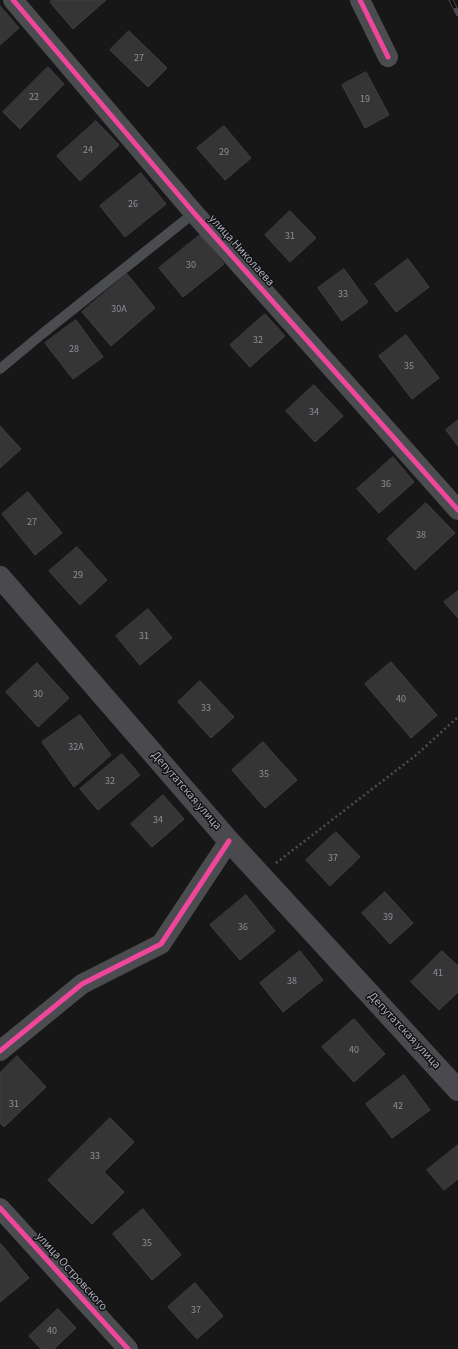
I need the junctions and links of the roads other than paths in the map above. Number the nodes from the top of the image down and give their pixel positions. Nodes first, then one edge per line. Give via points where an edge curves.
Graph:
1 (360, 0) edge
2 (24, 4) edge
3 (388, 57) dead end
4 (194, 213) junction
5 (0, 370) edge
6 (458, 510) edge
7 (0, 577) edge
8 (229, 840) junction
9 (0, 1051) edge
10 (458, 1090) edge
11 (0, 1208) edge
12 (128, 1349) edge

1 - 3 street
2 - 4 street, улица Николаева
4 - 5 lane
4 - 6 street, улица Николаева
7 - 8 main road, Депутатская улица
8 - 9 street via 161,944 82,984
8 - 10 main road, Депутатская улица
11 - 12 street, улица Островского

